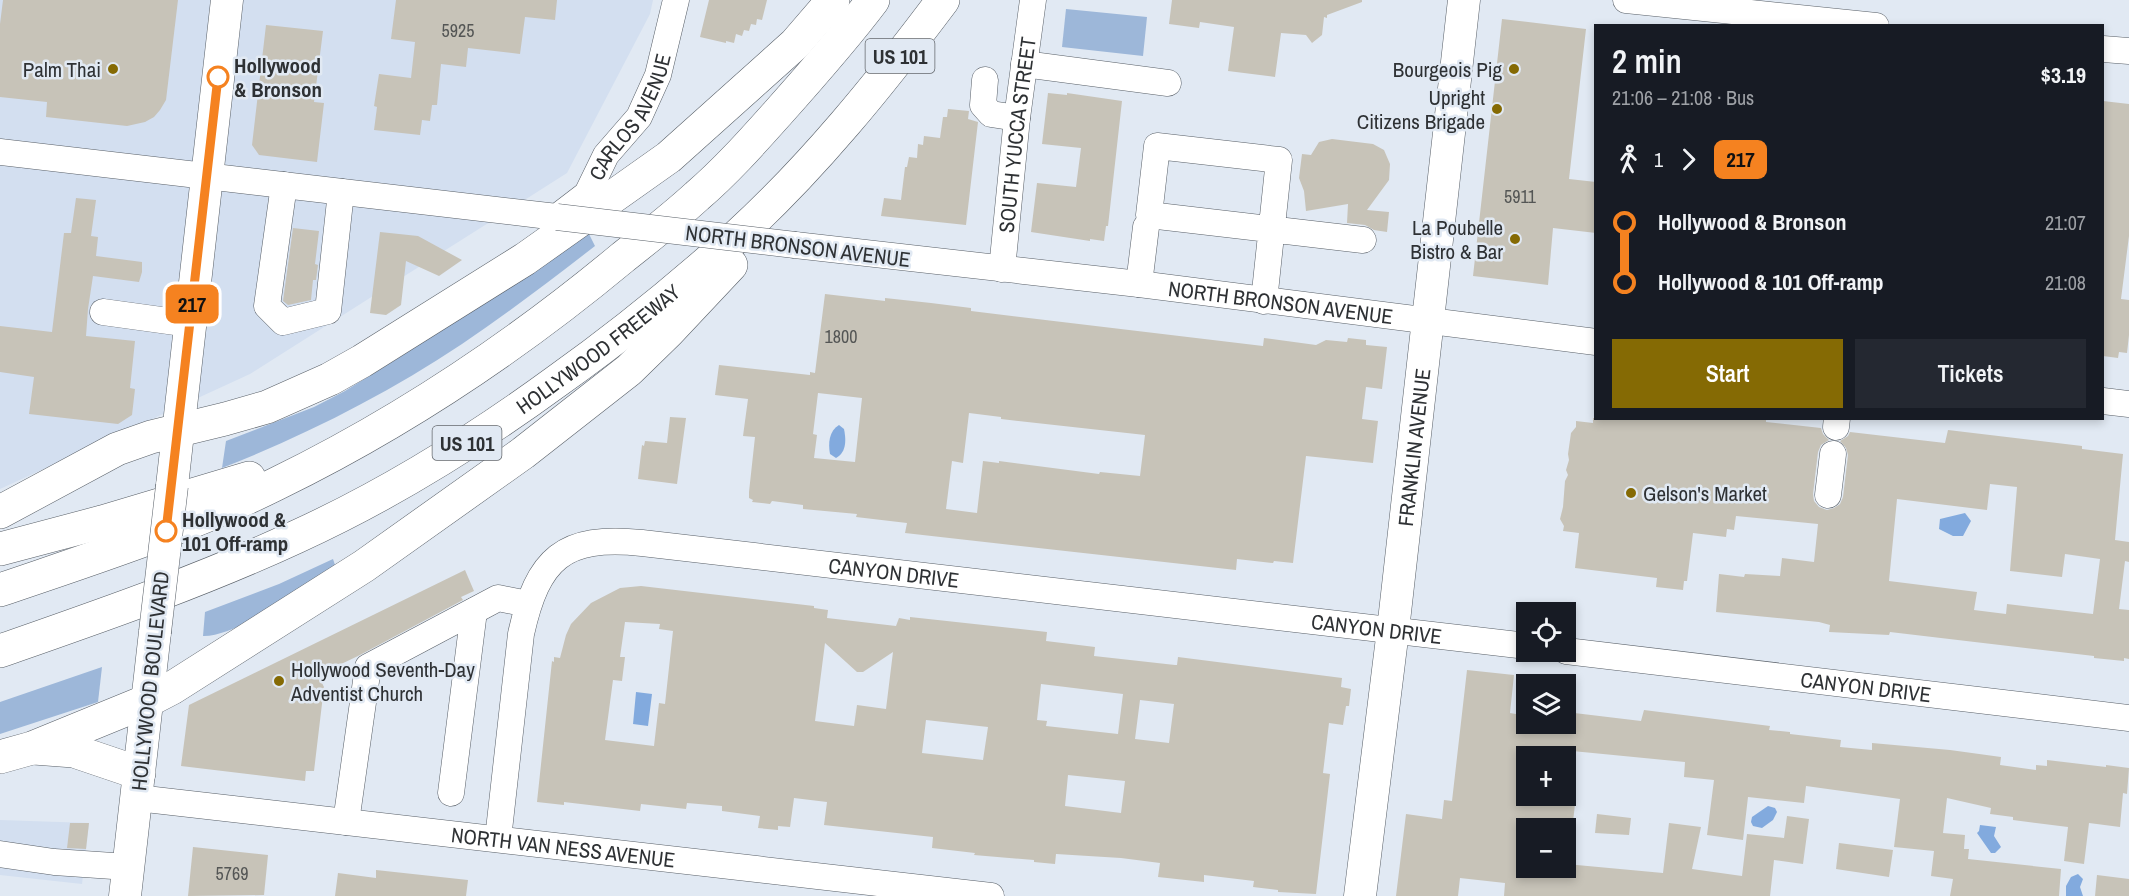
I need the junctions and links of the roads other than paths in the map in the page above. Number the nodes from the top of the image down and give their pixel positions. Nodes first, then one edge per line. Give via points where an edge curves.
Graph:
1 (227, 0) edge
2 (676, 0) edge
3 (833, 0) edge
4 (873, 0) edge
5 (943, 0) edge
6 (1033, 0) edge
7 (1464, 0) edge
8 (1626, 0) edge
9 (1857, 24) edge
10 (2104, 49) edge
11 (2129, 51) edge
12 (1024, 64) junction
13 (985, 80) dead end
14 (1168, 83) dead end
15 (855, 111) junction
16 (1017, 118) junction
17 (0, 152) edge
18 (207, 177) junction
19 (284, 185) junction
20 (341, 192) junction
21 (557, 217) junction
22 (1146, 227) dead end
23 (1271, 228) junction
24 (1363, 240) dead end
25 (1002, 269) junction
26 (1138, 285) junction
27 (1264, 301) junction
28 (104, 312) dead end
29 (1428, 321) junction
30 (190, 324) junction
31 (1594, 342) edge
32 (2104, 401) edge
33 (2129, 404) edge
34 (178, 429) junction
35 (348, 448) junction
36 (1833, 454) dead end
37 (1828, 495) dead end
38 (0, 512) edge
39 (0, 549) edge
40 (0, 590) edge
41 (528, 604) junction
42 (474, 611) junction
43 (1393, 630) junction
44 (1516, 645) edge
45 (0, 651) edge
46 (1576, 652) edge
47 (147, 701) junction
48 (2129, 718) edge
49 (32, 748) junction
50 (0, 757) edge
51 (138, 785) junction
52 (451, 794) dead end
53 (346, 822) junction
54 (498, 839) junction
55 (0, 854) edge
56 (127, 882) edge
57 (991, 896) edge
58 (1360, 896) edge

1 - 18 main road, HOLLYWOOD BOULEVARD
2 - 21 street, CARLOS AVENUE via 658,75 639,117 606,155 587,194
3 - 34 highway via 795,44 669,157 525,259 330,379 254,411
4 - 35 highway, US 101 via 813,74 699,195 565,305 494,357
5 - 15 highway, HOLLYWOOD FREEWAY / US 101
6 - 12 street, SOUTH YUCCA STREET
7 - 29 main road, FRANKLIN AVENUE
8 - 9 street
10 - 11 street
12 - 14 street
12 - 16 street, SOUTH YUCCA STREET
13 - 16 street via 982,105 992,114
15 - 45 highway, HOLLYWOOD FREEWAY / US 101 via 744,229 669,296 544,391 453,452 377,496 216,573
15 - 47 highway via 713,285 629,370 522,453 363,566
16 - 25 street, SOUTH YUCCA STREET
17 - 18 street, NORTH BRONSON AVENUE
18 - 19 street, NORTH BRONSON AVENUE
18 - 30 main road, HOLLYWOOD BOULEVARD
19 - 20 street, NORTH BRONSON AVENUE
19 - 20 street via 267,306 283,322 328,311
20 - 21 street, NORTH BRONSON AVENUE
21 - 25 street, NORTH BRONSON AVENUE, bridge
22 - 26 street
23 - 23 street via 1280,160 1156,146 1149,215
23 - 24 street
23 - 27 street
25 - 26 street, NORTH BRONSON AVENUE
26 - 27 street, NORTH BRONSON AVENUE
27 - 29 street, NORTH BRONSON AVENUE
28 - 30 street
29 - 31 street, NORTH BRONSON AVENUE
29 - 43 main road, FRANKLIN AVENUE
30 - 34 main road, HOLLYWOOD BOULEVARD
32 - 33 street
34 - 38 highway via 117,449
34 - 47 main road, HOLLYWOOD BOULEVARD, bridge
35 - 39 highway
35 - 40 highway, US 101 via 196,520
36 - 37 street
41 - 42 street via 498,598
41 - 43 street, CANYON DRIVE via 552,562 590,542 612,540
41 - 54 street, CANYON DRIVE via 521,634
42 - 52 street
42 - 53 street via 368,668
43 - 44 street, CANYON DRIVE
43 - 58 main road, FRANKLIN AVENUE
46 - 48 street, CANYON DRIVE
47 - 49 highway
47 - 51 main road, HOLLYWOOD BOULEVARD
49 - 50 highway
49 - 51 highway via 74,751
51 - 53 street, NORTH VAN NESS AVENUE
51 - 56 main road, HOLLYWOOD BOULEVARD
53 - 54 street, NORTH VAN NESS AVENUE
54 - 57 street, NORTH VAN NESS AVENUE
55 - 56 street via 54,862

